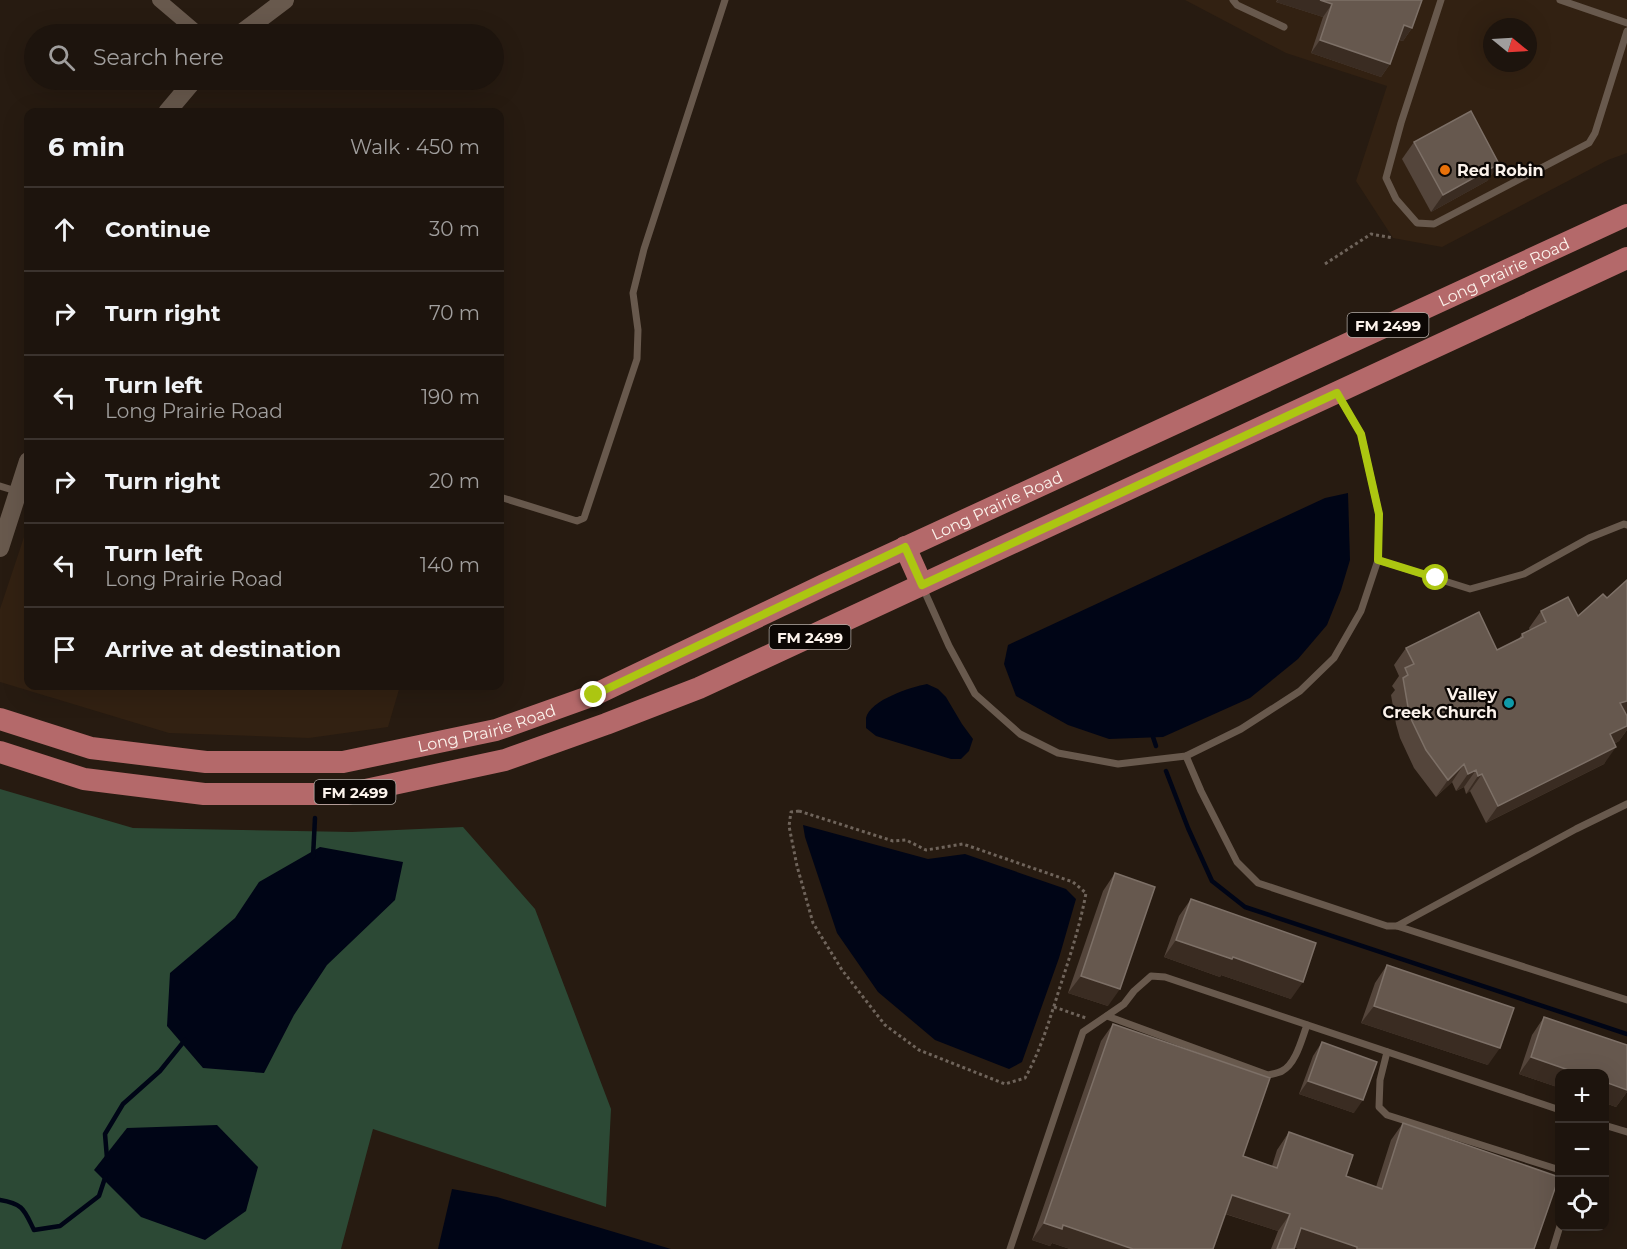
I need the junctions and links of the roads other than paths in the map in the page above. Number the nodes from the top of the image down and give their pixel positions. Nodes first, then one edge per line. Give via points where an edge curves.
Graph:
1 (159, 0) edge
2 (285, 0) edge
3 (725, 0) edge
4 (1233, 0) edge
5 (1441, 0) edge
6 (1560, 0) edge
7 (1627, 23) edge
8 (187, 24) edge
9 (253, 24) edge
10 (1284, 27) dead end
11 (1627, 31) edge
12 (186, 90) edge
13 (170, 108) edge
14 (1627, 214) edge
15 (1627, 258) edge
16 (1337, 393) junction
17 (24, 473) edge
18 (0, 486) edge
19 (18, 492) junction
20 (504, 498) edge
21 (1627, 525) edge
22 (905, 547) junction
23 (0, 548) edge
24 (1378, 560) junction
25 (922, 585) junction
26 (0, 719) edge
27 (0, 752) edge
28 (1186, 756) junction
29 (1627, 804) edge
30 (1397, 926) junction
31 (1627, 1000) edge
32 (1107, 1016) junction
33 (1307, 1025) junction
34 (1387, 1052) junction
35 (1555, 1108) edge
36 (1609, 1126) edge
37 (1627, 1132) edge
38 (1555, 1168) edge
39 (1559, 1231) edge
40 (1010, 1249) edge
41 (1553, 1249) edge

1 - 8 street
2 - 9 street
3 - 20 lane via 644,249 633,293 637,359 584,518 577,521
4 - 10 lane
5 - 11 lane via 1386,178 1396,199 1417,224 1434,224 1589,143
6 - 7 lane
12 - 13 street
14 - 22 main road, Long Prairie Road / FM 2499
15 - 16 main road, Long Prairie Road / FM 2499
16 - 24 lane via 1361,434 1379,514
16 - 25 main road, Long Prairie Road / FM 2499
17 - 19 street
18 - 19 lane
19 - 23 street
21 - 24 lane via 1589,538 1524,574 1470,589
22 - 25 main road
22 - 26 main road, Long Prairie Road / FM 2499 via 594,695 496,730 343,762 206,762 91,748
24 - 28 lane via 1361,610 1334,658 1300,692 1242,729
25 - 27 main road, Long Prairie Road / FM 2499 via 699,688 606,724 505,760 346,794 204,794 84,779
25 - 28 lane via 975,694 1020,734 1058,753 1118,764
28 - 30 lane via 1237,862 1258,883
29 - 30 lane
30 - 31 lane
32 - 33 lane via 1150,976 1165,977
32 - 33 lane via 1268,1075 1290,1065
32 - 40 lane via 1083,1032
33 - 34 lane
34 - 35 lane
34 - 38 lane via 1379,1107 1387,1115
36 - 37 lane
39 - 41 lane

